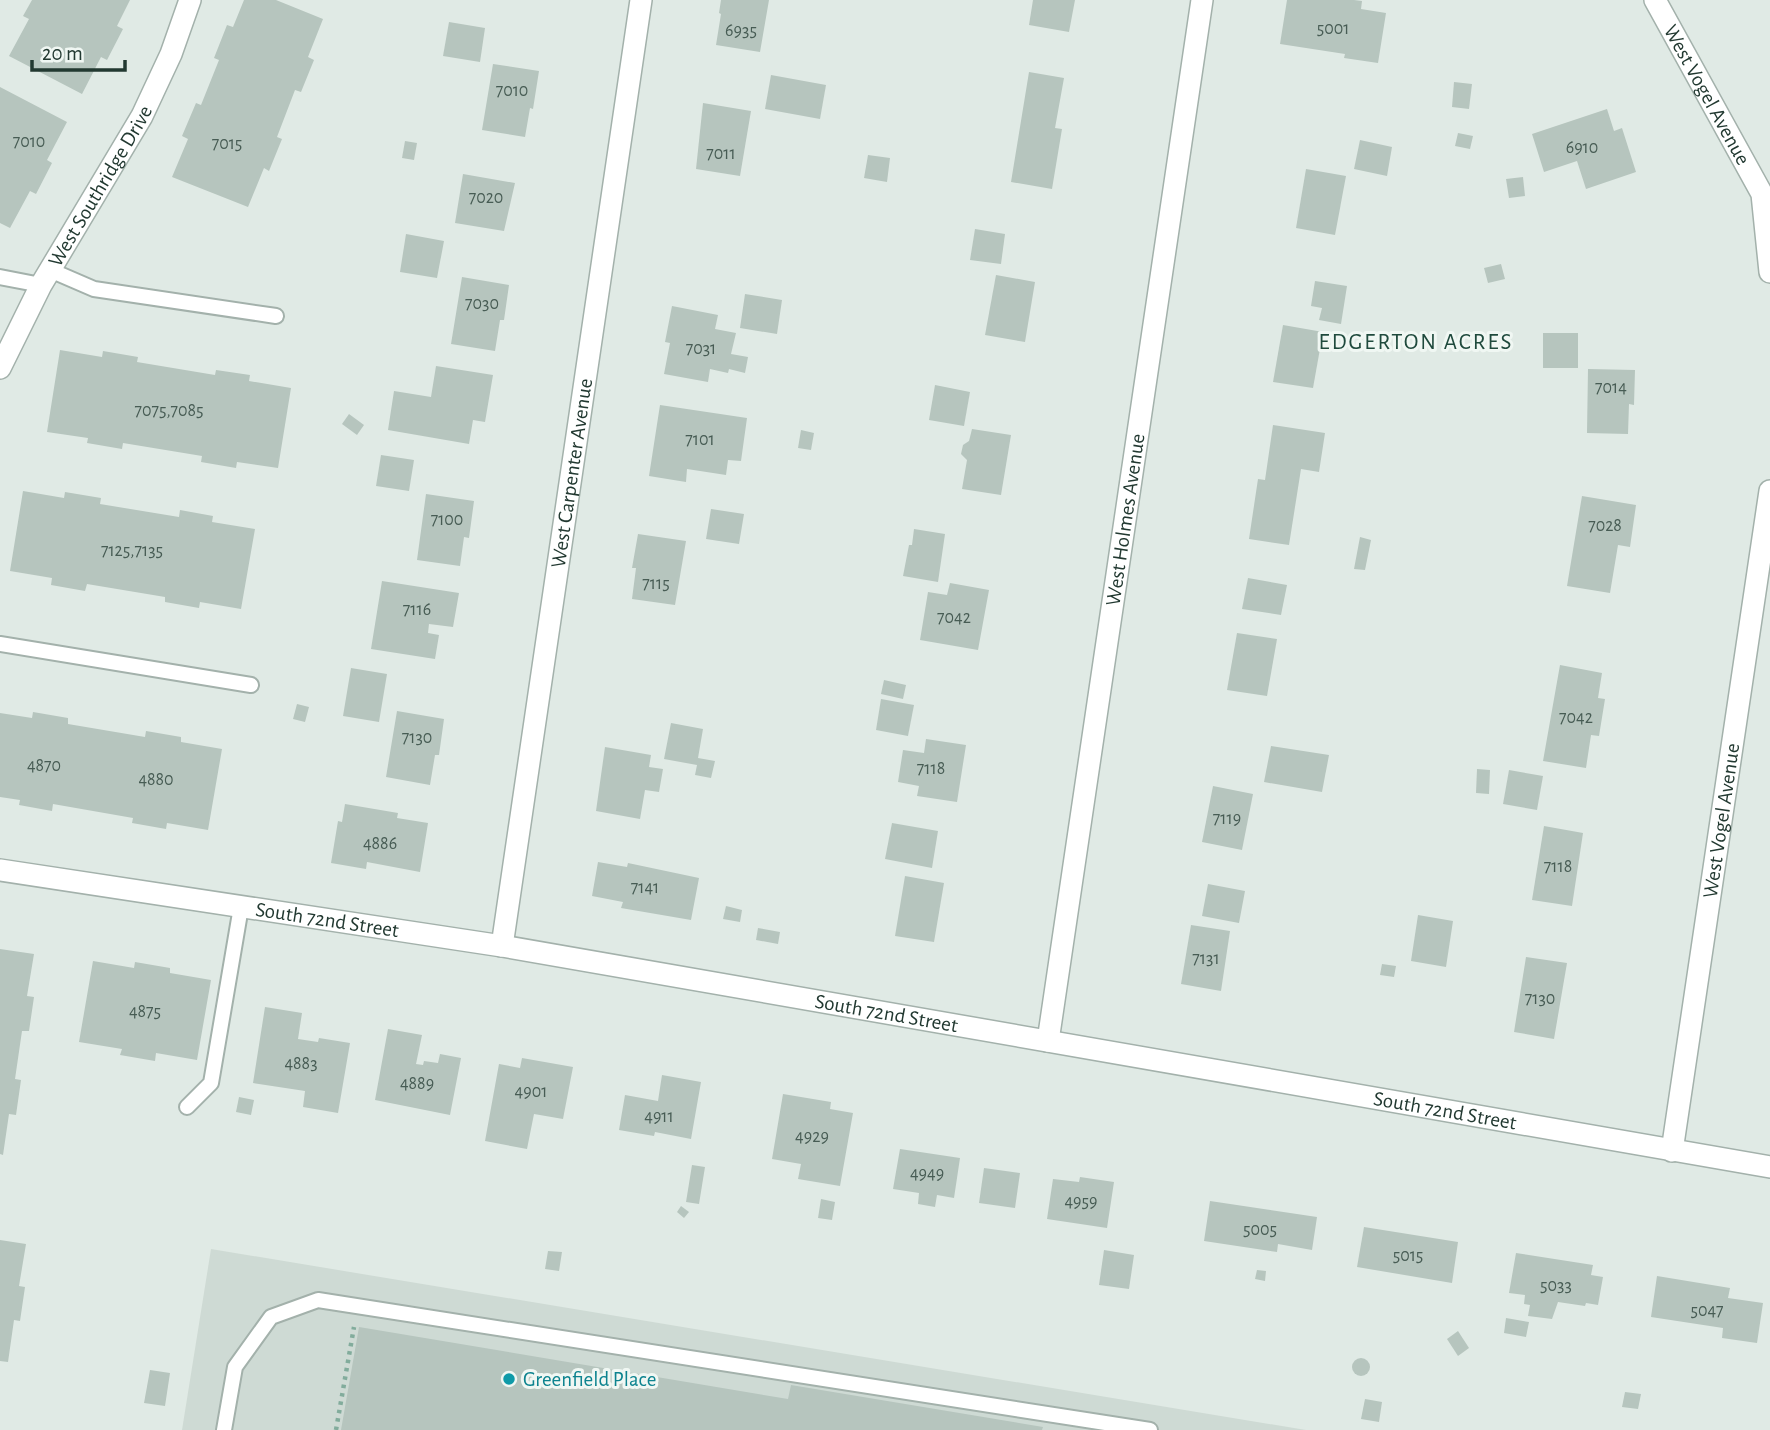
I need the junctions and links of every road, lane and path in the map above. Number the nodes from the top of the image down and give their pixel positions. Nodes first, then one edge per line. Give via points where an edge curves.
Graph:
1 (190, 0) edge
2 (642, 0) edge
3 (1202, 0) edge
4 (1655, 0) edge
5 (1770, 272) edge
6 (0, 277) edge
7 (45, 277) junction
8 (276, 316) dead end
9 (0, 368) edge
10 (1770, 491) edge
11 (0, 643) edge
12 (251, 685) dead end
13 (0, 870) edge
14 (241, 906) junction
15 (502, 946) junction
16 (1048, 1041) junction
17 (187, 1107) dead end
18 (1672, 1151) junction
19 (1770, 1167) edge
20 (357, 1306) junction
21 (224, 1430) edge
22 (336, 1430) edge
23 (1150, 1430) edge

1 - 7 street, West Southridge Drive via 142,116
2 - 15 street, West Carpenter Avenue
3 - 16 street, West Holmes Avenue
4 - 5 street, West Vogel Avenue via 1762,194
6 - 7 lane
7 - 8 lane via 94,289
7 - 9 street, West Southridge Drive
10 - 18 street, West Vogel Avenue
11 - 12 lane
13 - 14 street, South 72nd Street
14 - 15 street, South 72nd Street
14 - 17 lane via 211,1083
15 - 16 street, South 72nd Street
16 - 18 street, South 72nd Street
18 - 19 street, South 72nd Street
20 - 21 lane via 318,1300 271,1317 235,1367
20 - 22 path
20 - 23 lane

